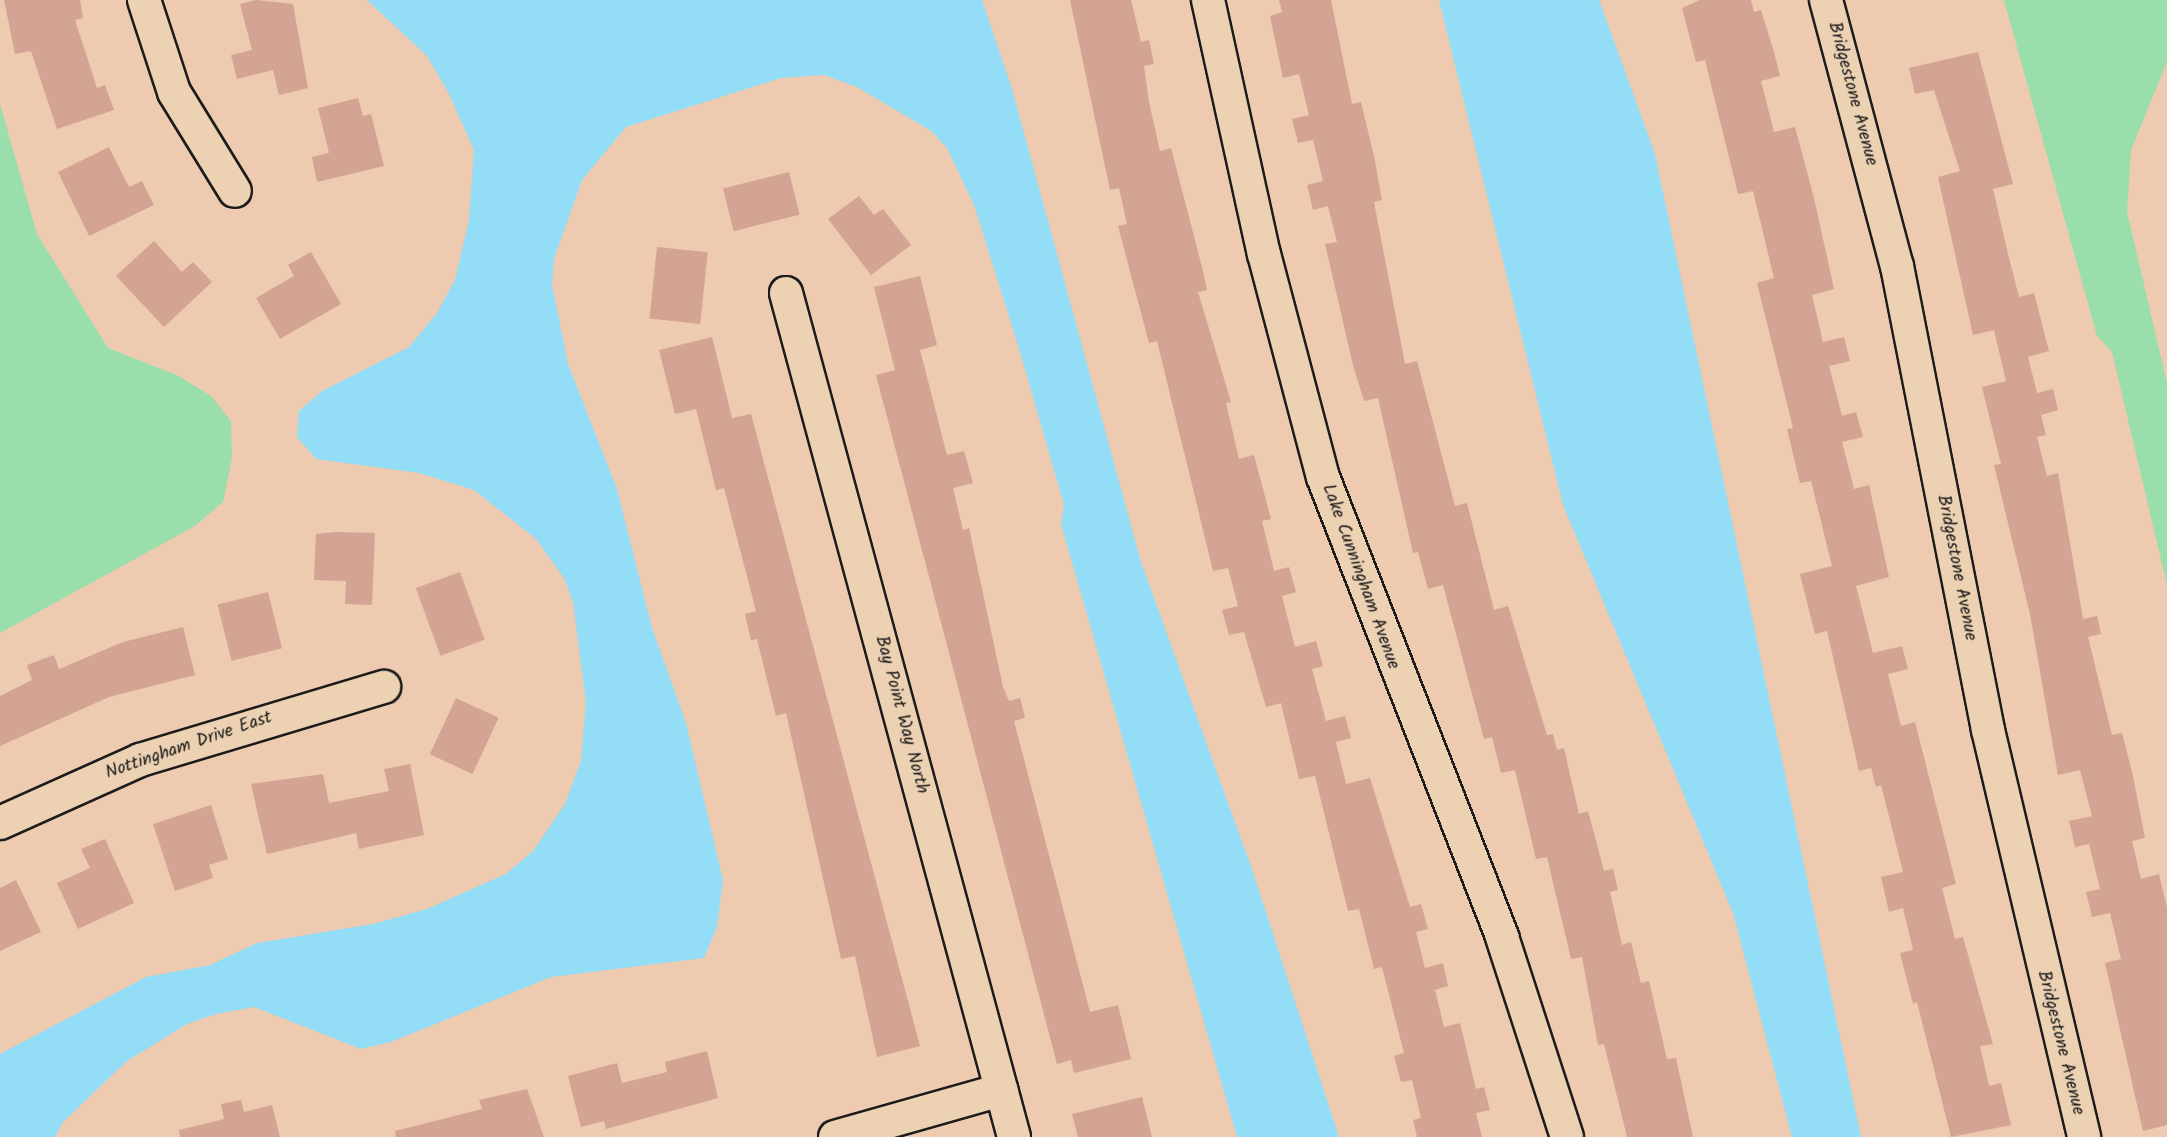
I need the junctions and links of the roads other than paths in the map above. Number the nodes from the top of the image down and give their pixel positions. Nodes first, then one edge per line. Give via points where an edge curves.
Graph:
1 (144, 0) edge
2 (1208, 0) edge
3 (1826, 0) edge
4 (235, 191) dead end
5 (786, 293) dead end
6 (384, 687) dead end
7 (0, 824) edge
8 (1001, 1090) junction
9 (835, 1137) edge
10 (1014, 1137) edge
11 (1567, 1137) edge
12 (2084, 1137) edge

1 - 4 street via 174,92
2 - 11 street, Lake Cunningham Avenue via 1261,242 1323,477 1502,937
3 - 12 street, Bridgestone Avenue via 1897,266 1988,730
5 - 8 street, Bay Point Way North
6 - 7 street, Nottingham Drive East via 199,739 57,795
8 - 9 street
8 - 10 street, Bay Point Way North

